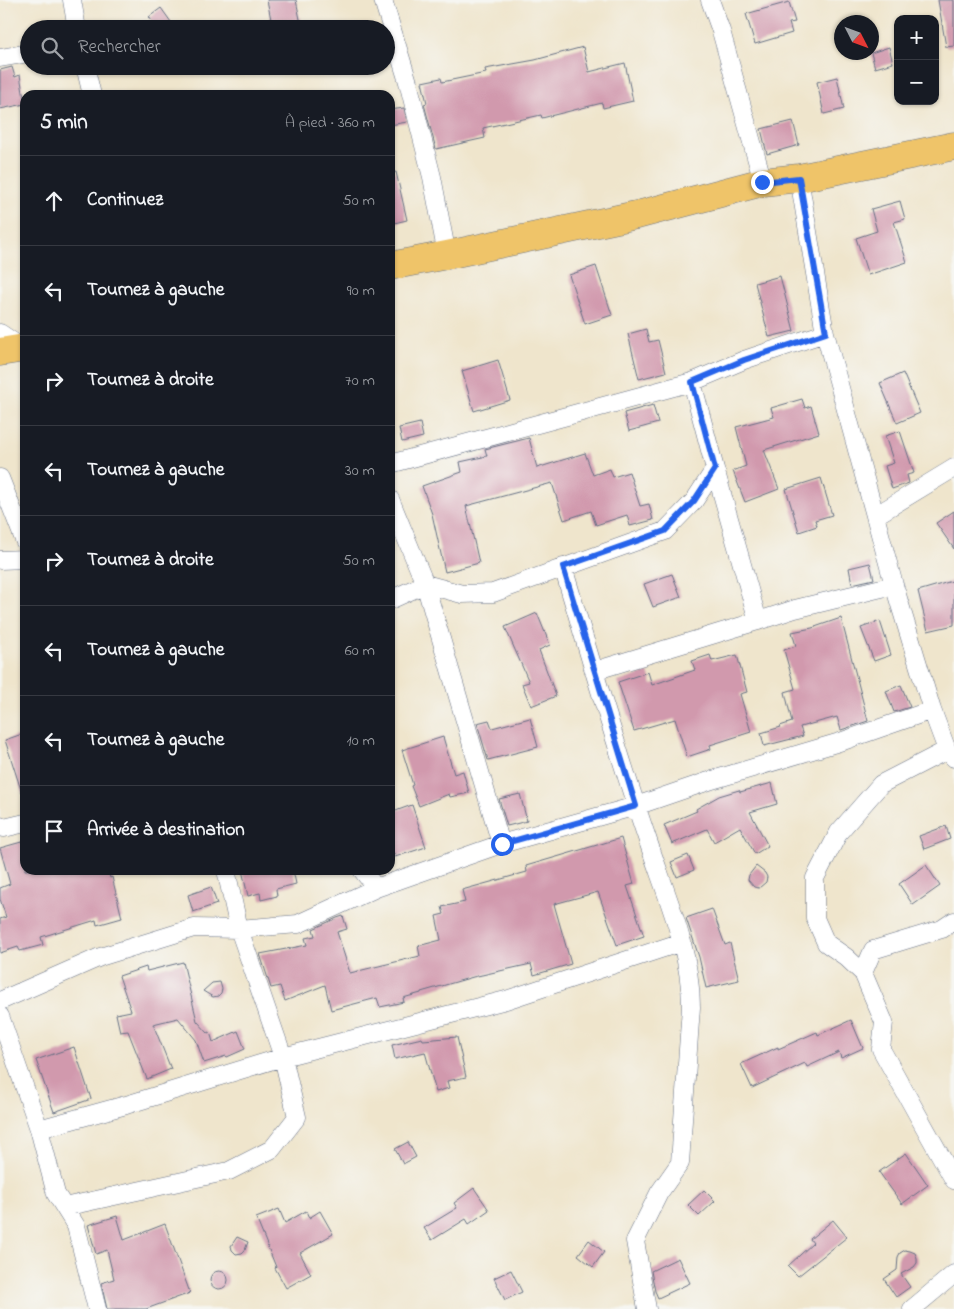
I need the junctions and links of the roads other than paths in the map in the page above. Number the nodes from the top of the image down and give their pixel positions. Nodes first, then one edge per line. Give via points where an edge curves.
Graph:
1 (72, 0) edge
2 (383, 0) edge
3 (710, 0) edge
4 (75, 20) edge
5 (389, 20) edge
6 (395, 39) edge
7 (20, 55) edge
8 (0, 58) edge
9 (87, 75) edge
10 (91, 90) edge
11 (954, 146) edge
12 (799, 178) junction
13 (762, 182) junction
14 (447, 255) junction
15 (395, 265) edge
16 (0, 333) edge
17 (826, 333) junction
18 (16, 349) edge
19 (692, 382) junction
20 (395, 463) edge
21 (954, 468) edge
22 (715, 469) junction
23 (0, 478) edge
24 (395, 511) edge
25 (875, 516) junction
26 (20, 529) edge
27 (20, 559) edge
28 (0, 560) edge
29 (563, 567) junction
30 (425, 584) junction
31 (894, 585) junction
32 (395, 598) edge
33 (758, 621) junction
34 (594, 671) junction
35 (932, 710) junction
36 (951, 754) edge
37 (636, 806) junction
38 (20, 824) edge
39 (0, 826) edge
40 (502, 844) junction
41 (227, 875) edge
42 (366, 875) edge
43 (376, 888) junction
44 (954, 921) edge
45 (238, 929) junction
46 (682, 942) junction
47 (863, 973) junction
48 (0, 1001) edge
49 (0, 1016) edge
50 (283, 1057) junction
51 (39, 1129) junction
52 (954, 1180) edge
53 (64, 1207) junction
54 (954, 1274) edge
55 (96, 1309) edge
56 (647, 1309) edge
57 (912, 1309) edge

1 - 4 street
2 - 5 street
3 - 13 street
6 - 14 street via 427,158
7 - 8 street
9 - 10 street
11 - 12 main road
12 - 13 main road
12 - 17 street
13 - 14 main road via 641,214
14 - 15 main road
16 - 18 street
17 - 19 street via 744,360
17 - 25 street
19 - 20 street
19 - 22 street
21 - 25 street
22 - 29 street via 694,501 665,531
22 - 33 street
23 - 26 street
24 - 30 street
25 - 31 street
27 - 28 street
29 - 30 street via 493,592 462,594
29 - 34 street
30 - 32 street
30 - 40 street
31 - 33 street
31 - 35 street
33 - 34 street
34 - 37 street
35 - 36 street
35 - 37 street
36 - 47 street via 881,784 839,832 815,878 815,918 826,943
37 - 40 street
37 - 46 street
38 - 39 street
40 - 43 street
41 - 45 street
42 - 43 street
43 - 45 street via 298,924
44 - 47 street via 942,929 873,950
45 - 48 street via 194,928 100,957
45 - 50 street
46 - 50 street via 506,1000
46 - 56 street via 691,985 691,1007 680,1163 659,1193 635,1241
47 - 52 street via 884,1022 881,1049
49 - 51 street
50 - 51 street
50 - 53 street via 297,1117 272,1149 229,1171
51 - 53 street via 56,1194
53 - 55 street via 76,1226
54 - 57 street

